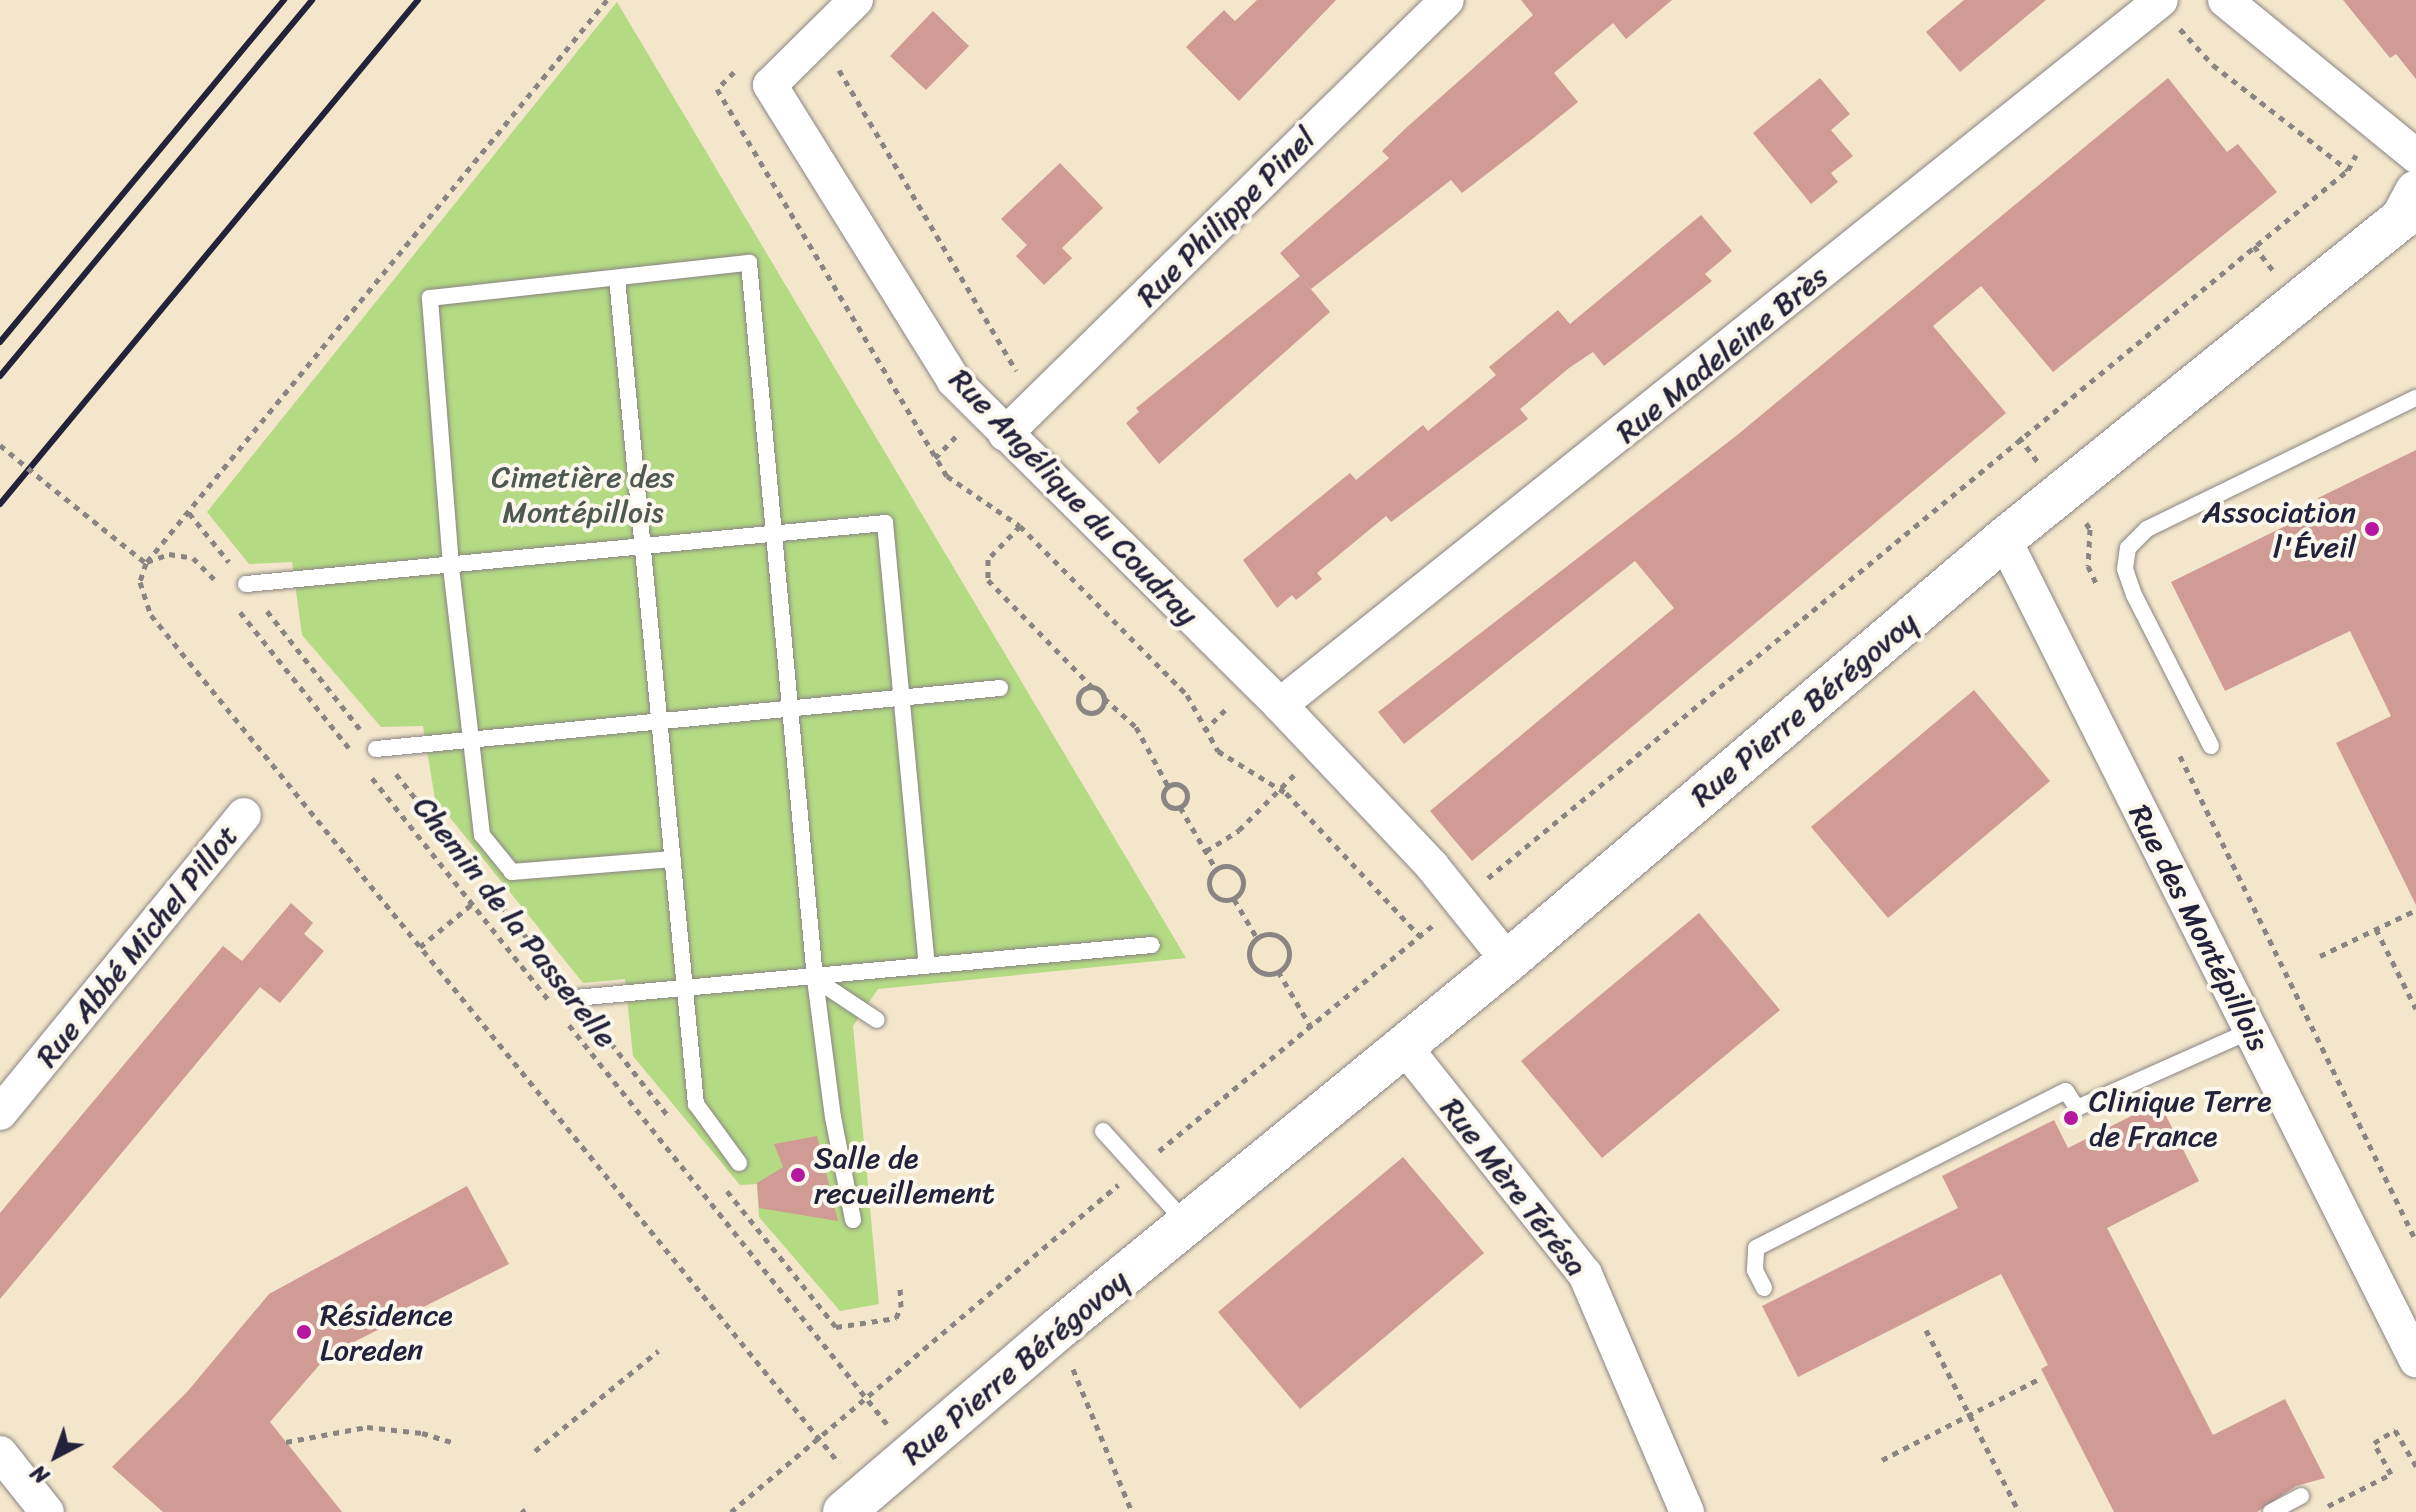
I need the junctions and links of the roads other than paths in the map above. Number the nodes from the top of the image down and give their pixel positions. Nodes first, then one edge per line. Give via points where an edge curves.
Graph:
1 (856, 0) edge
2 (1447, 0) edge
3 (2225, 0) edge
4 (2159, 2) edge
5 (2416, 156) edge
6 (2416, 192) edge
7 (617, 278) junction
8 (2416, 398) edge
9 (1005, 434) junction
10 (774, 535) junction
11 (2004, 539) junction
12 (643, 547) junction
13 (451, 566) junction
14 (246, 584) road end
15 (1000, 688) dead end
16 (900, 698) junction
17 (1280, 705) junction
18 (791, 708) junction
19 (659, 722) junction
20 (471, 740) junction
21 (2211, 746) dead end
22 (376, 749) road end
23 (244, 815) dead end
24 (673, 859) junction
25 (1152, 945) dead end
26 (1508, 961) junction
27 (927, 965) junction
28 (815, 979) junction
29 (686, 991) junction
30 (575, 998) road end
31 (877, 1020) dead end
32 (2250, 1031) junction
33 (1404, 1046) junction
34 (0, 1113) edge
35 (1103, 1131) dead end
36 (739, 1163) dead end
37 (853, 1220) dead end
38 (1187, 1224) junction
39 (1764, 1288) dead end
40 (2416, 1360) edge
41 (0, 1453) edge
42 (2301, 1496) dead end
43 (854, 1503) edge
44 (47, 1512) edge
45 (1687, 1512) edge
46 (2272, 1512) edge

1 - 9 street, Rue Angélique du Coudray via 770,85 954,381
2 - 9 street, Rue Philippe Pinel
3 - 5 street
4 - 17 street, Rue Madeleine Brès
6 - 11 street, Rue Pierre Bérégovoy via 2402,218
7 - 10 lane via 749,263
7 - 12 lane
7 - 13 lane via 430,298
8 - 21 lane via 2147,529 2128,548 2125,569 2134,595
9 - 17 street, Rue Angélique du Coudray
10 - 12 lane
10 - 16 lane via 885,523
10 - 18 lane
11 - 26 street, Rue Pierre Bérégovoy
11 - 32 street, Rue des Montépillois
12 - 13 lane
12 - 19 lane
13 - 14 lane
13 - 20 lane
15 - 16 lane
16 - 18 lane
16 - 27 lane
17 - 26 street, Rue Angélique du Coudray via 1460,901
18 - 19 lane
18 - 28 lane
19 - 20 lane
19 - 24 lane
20 - 22 lane
20 - 24 lane via 482,835 512,872
23 - 34 street, Rue Abbé Michel Pillot
24 - 29 lane
25 - 27 lane
26 - 33 street, Rue Pierre Bérégovoy
27 - 28 lane
28 - 29 lane
28 - 31 lane
28 - 37 lane
29 - 30 lane
29 - 36 lane via 696,1104
32 - 39 lane via 2077,1108 2066,1091 1756,1248 1755,1270
32 - 40 street, Rue des Montépillois
33 - 38 street, Rue Pierre Bérégovoy
33 - 45 street, Rue Mère Térésa via 1585,1274
35 - 38 lane
38 - 43 street, Rue Pierre Bérégovoy
41 - 44 street
42 - 46 lane

